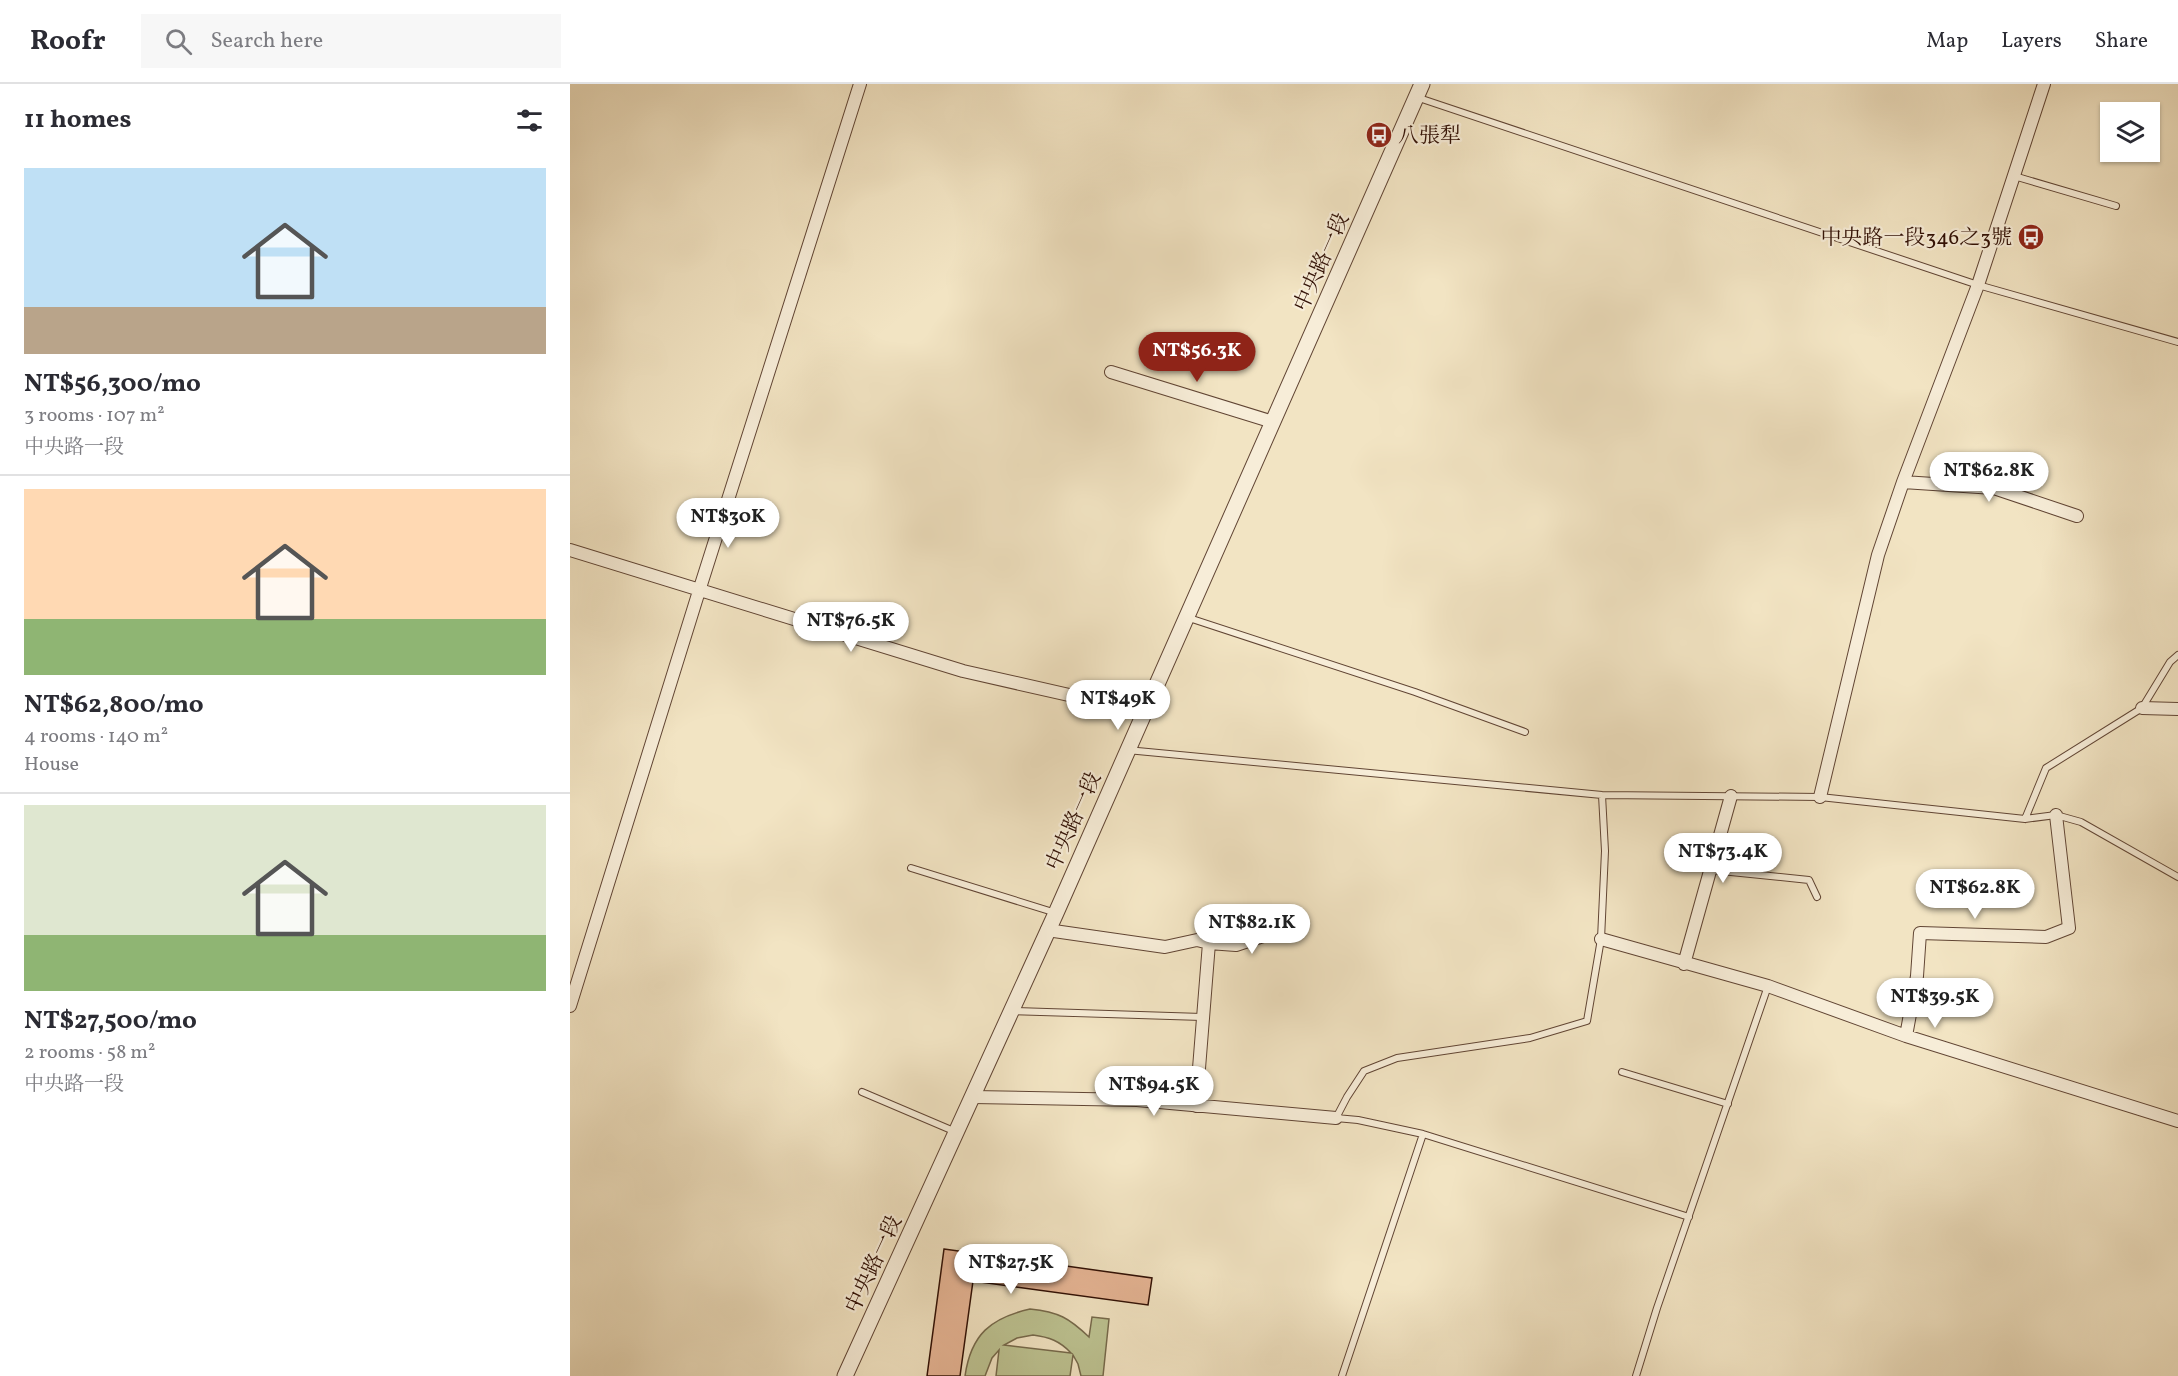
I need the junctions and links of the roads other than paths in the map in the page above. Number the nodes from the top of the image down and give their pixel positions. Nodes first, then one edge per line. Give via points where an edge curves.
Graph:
1 (860, 84) edge
2 (2044, 84) edge
3 (1419, 91) edge
4 (2014, 176) junction
5 (2116, 206) dead end
6 (1978, 285) junction
7 (2178, 342) edge
8 (1111, 372) dead end
9 (1273, 422) junction
10 (1903, 482) junction
11 (2077, 516) dead end
12 (570, 550) edge
13 (699, 591) junction
14 (1185, 617) junction
15 (2178, 655) edge
16 (2142, 708) junction
17 (2178, 709) edge
18 (1144, 712) junction
19 (1525, 732) dead end
20 (1127, 750) junction
21 (1602, 795) junction
22 (1731, 796) junction
23 (1820, 797) junction
24 (2056, 815) junction
25 (2025, 819) junction
26 (911, 868) dead end
27 (1711, 870) junction
28 (2178, 877) edge
29 (1817, 897) dead end
30 (1056, 913) junction
31 (1291, 927) dead end
32 (1047, 930) junction
33 (1601, 939) junction
34 (1209, 943) junction
35 (1684, 964) junction
36 (1768, 987) junction
37 (570, 1006) edge
38 (1011, 1011) junction
39 (1202, 1017) junction
40 (1906, 1036) junction
41 (1622, 1072) dead end
42 (862, 1092) dead end
43 (973, 1097) junction
44 (1728, 1104) junction
45 (1196, 1106) junction
46 (1336, 1118) junction
47 (2178, 1121) edge
48 (957, 1132) junction
49 (1423, 1134) junction
50 (1689, 1217) junction
51 (845, 1376) edge
52 (1342, 1376) edge
53 (1636, 1376) edge

1 - 13 street
2 - 4 street
3 - 6 lane
3 - 9 street, 中央路一段
4 - 5 lane
4 - 6 street
6 - 7 lane
6 - 10 street
8 - 9 street
9 - 14 street, 中央路一段
10 - 11 street via 1994,488
10 - 23 street via 1878,555
12 - 13 street
13 - 18 street via 963,671
13 - 37 street
14 - 18 street, 中央路一段
14 - 19 lane
15 - 16 lane
16 - 17 street
16 - 25 lane via 2046,768
18 - 20 street, 中央路一段
20 - 21 lane
20 - 30 street, 中央路一段
21 - 22 lane
21 - 33 lane via 1605,851
22 - 23 lane
22 - 27 street
23 - 25 lane
24 - 25 lane
24 - 28 lane via 2081,822
24 - 40 street via 2069,928 2046,937 1920,933
26 - 30 lane
27 - 29 lane via 1809,880
27 - 35 street
30 - 32 street, 中央路一段
31 - 34 street via 1236,945
32 - 34 street via 1165,946 1197,940
32 - 38 street, 中央路一段
33 - 35 street
33 - 46 lane via 1587,1021 1530,1038 1396,1058 1375,1066 1364,1071
34 - 39 street
35 - 36 street
36 - 40 street
36 - 44 lane
38 - 39 lane
38 - 43 street, 中央路一段
39 - 45 street
40 - 47 street
41 - 44 lane
42 - 48 lane
43 - 45 street via 1137,1100
43 - 48 street, 中央路一段
44 - 50 lane
45 - 46 street
46 - 49 lane
48 - 51 street, 中央路一段
49 - 50 lane
49 - 52 lane
50 - 53 lane

